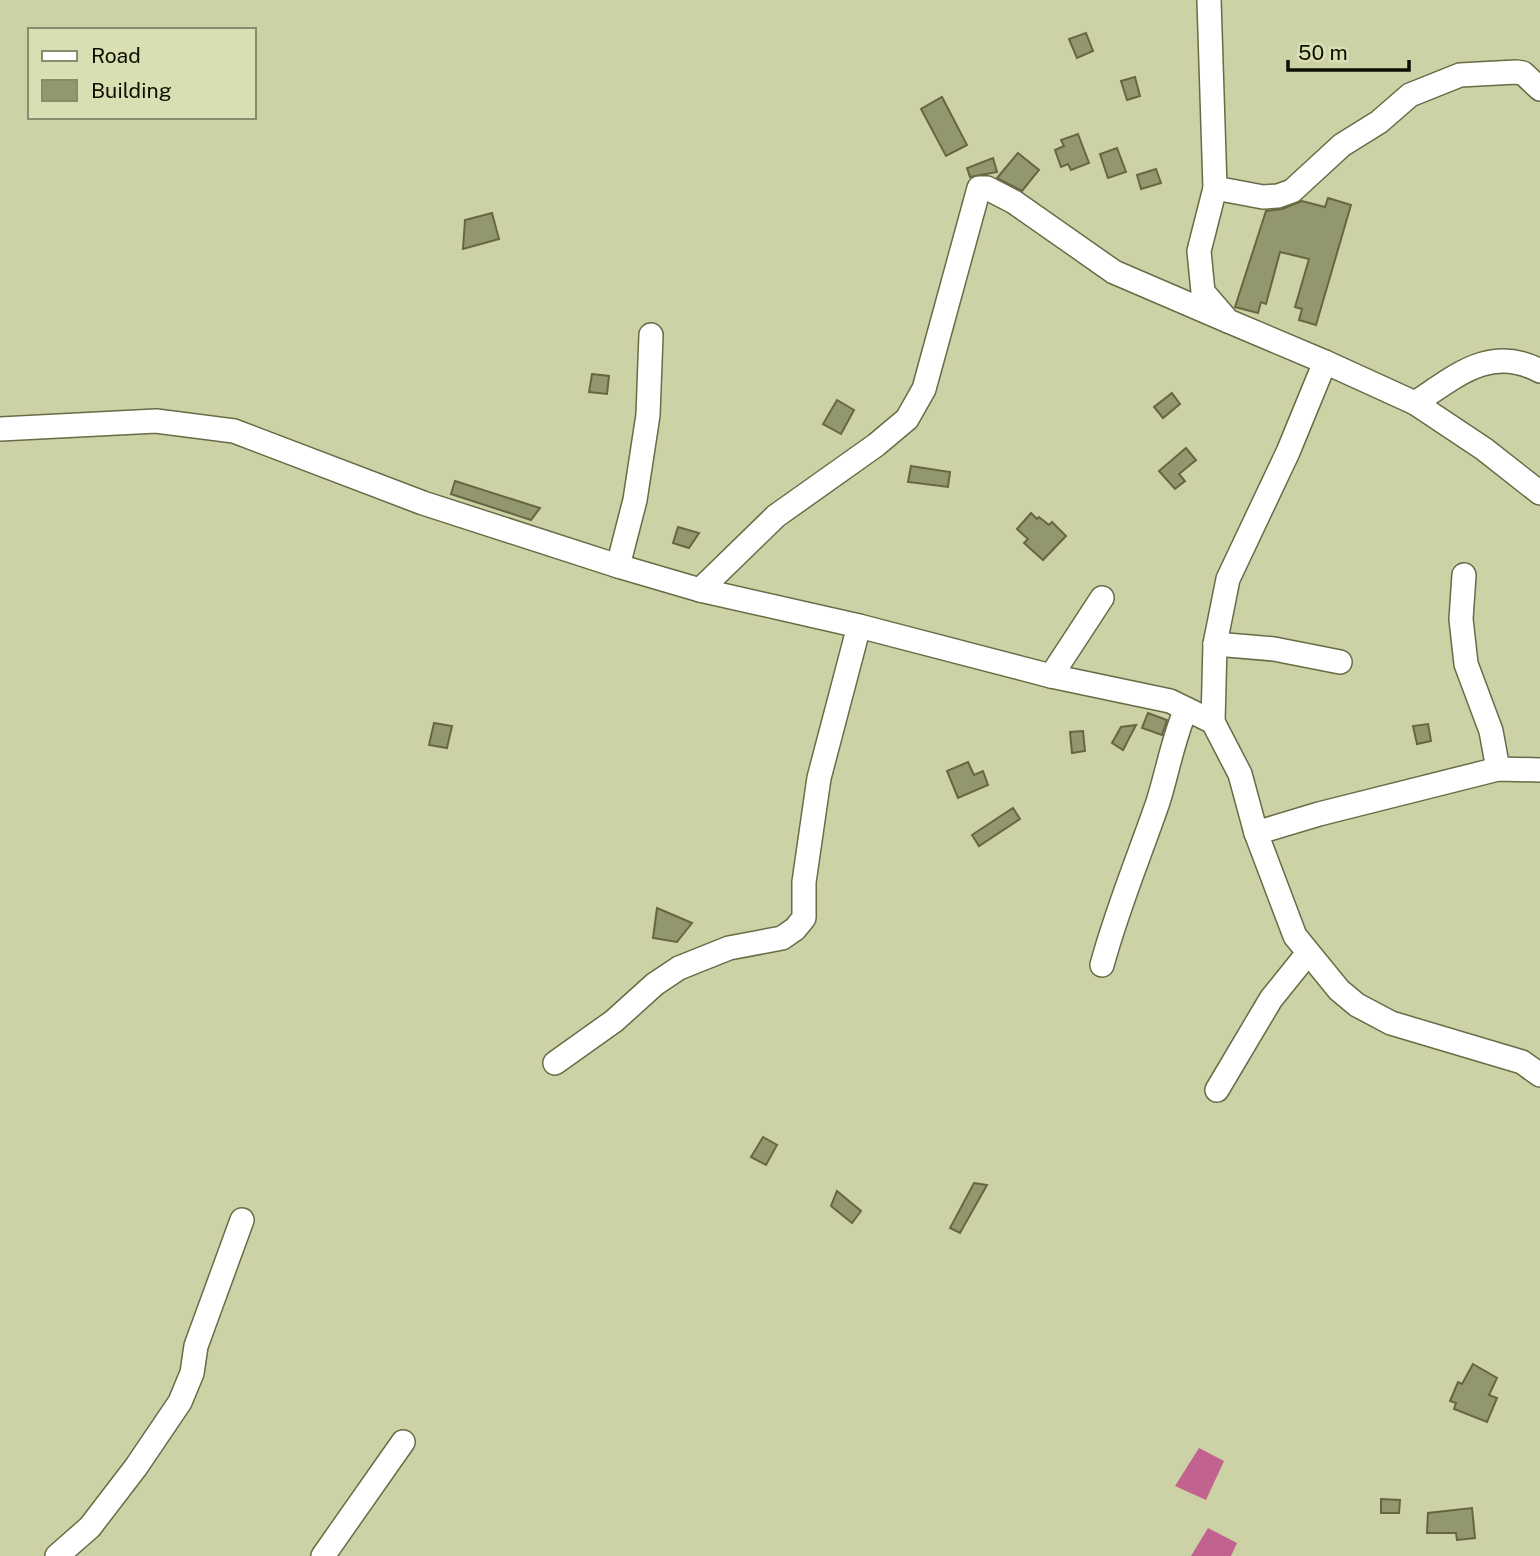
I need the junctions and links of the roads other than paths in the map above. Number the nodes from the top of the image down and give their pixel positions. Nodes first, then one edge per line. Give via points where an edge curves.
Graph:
1 (1209, 0) edge
2 (1540, 89) edge
3 (1215, 188) junction
4 (1228, 321) junction
5 (651, 335) dead end
6 (1325, 362) junction
7 (1540, 371) edge
8 (1415, 403) junction
9 (0, 429) edge
10 (1540, 493) edge
11 (618, 566) junction
12 (1464, 575) dead end
13 (699, 590) junction
14 (1102, 598) dead end
15 (859, 626) junction
16 (1215, 645) junction
17 (1340, 662) dead end
18 (1051, 676) junction
19 (1186, 709) junction
20 (1213, 722) junction
21 (1498, 769) junction
22 (1540, 770) edge
23 (1256, 833) junction
24 (1308, 953) junction
25 (1102, 965) dead end
26 (555, 1063) dead end
27 (1540, 1075) edge
28 (1217, 1090) dead end
29 (242, 1220) dead end
30 (403, 1442) dead end
31 (57, 1556) edge
32 (323, 1556) edge

1 - 3 street
2 - 3 street via 1523,73 1460,75 1410,95 1342,145 1292,191 1263,197
3 - 4 street via 1199,251 1203,292
4 - 6 street
4 - 13 street via 1114,272 1014,202 979,188 924,388 907,419 776,516
5 - 11 street via 648,415 635,500
6 - 8 street
6 - 16 street via 1228,579
7 - 8 street via 1499,360 1474,365
8 - 10 street
9 - 11 street via 156,421 234,431 423,503
11 - 13 street
12 - 21 street via 1461,619 1466,664
13 - 15 street
14 - 18 street
15 - 18 street
15 - 26 street via 819,778 804,882 804,918 782,938 730,948 679,968
16 - 17 street via 1274,649
16 - 20 street
18 - 19 street via 1170,701
19 - 20 street
19 - 25 street
20 - 23 street via 1240,774
21 - 22 street
21 - 23 street
23 - 24 street via 1295,936
24 - 27 street via 1339,990 1391,1023 1522,1062
24 - 28 street via 1271,999
29 - 31 street via 180,1402 90,1527
30 - 32 street

